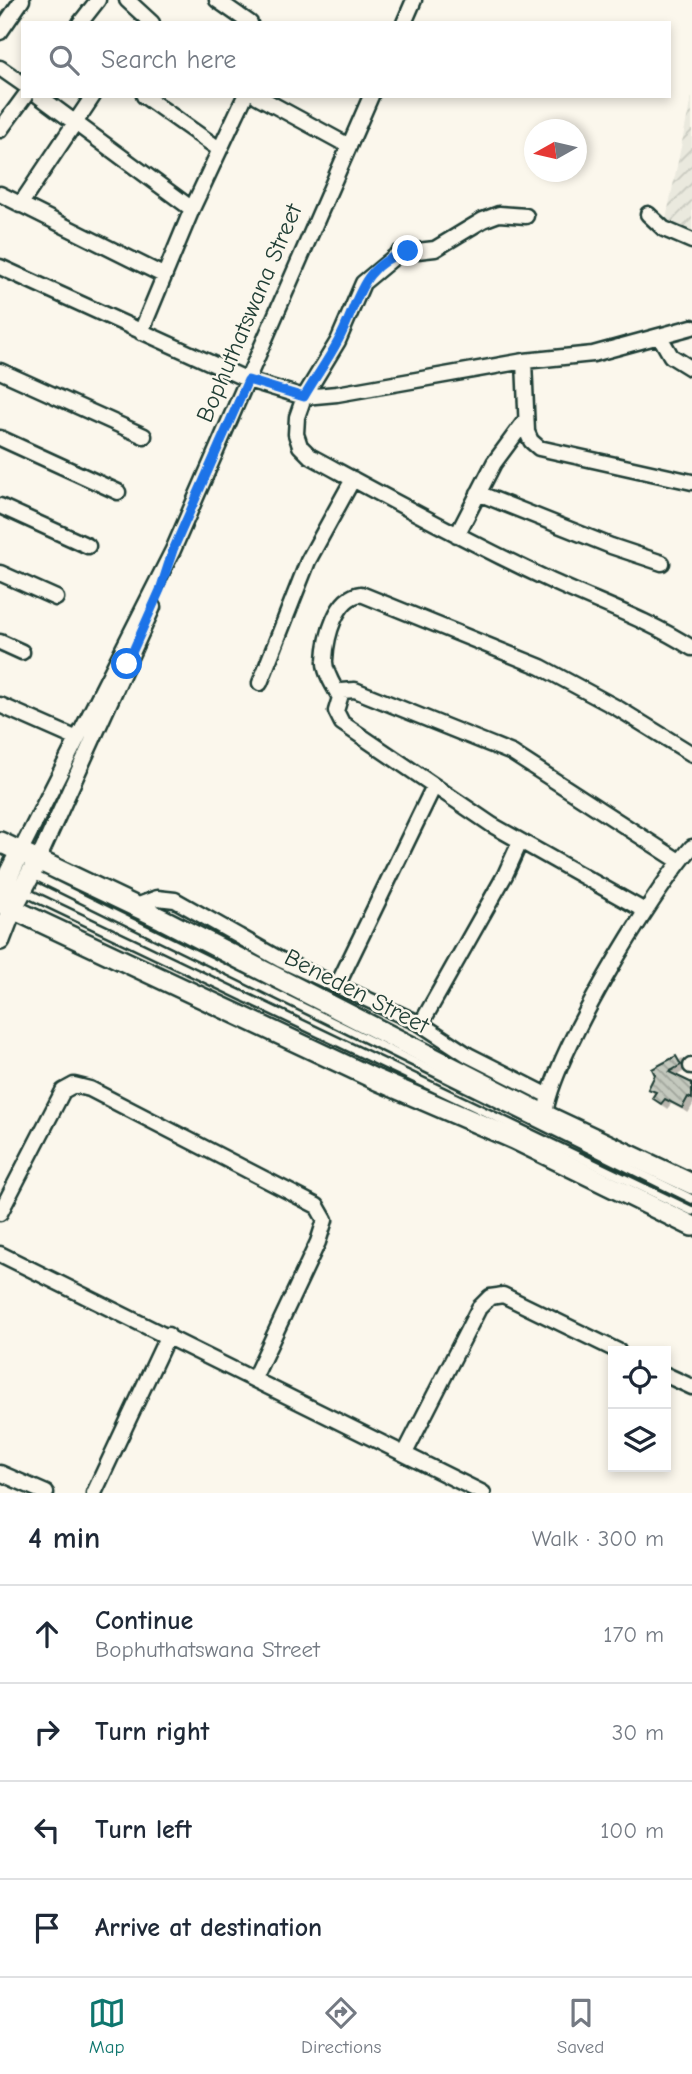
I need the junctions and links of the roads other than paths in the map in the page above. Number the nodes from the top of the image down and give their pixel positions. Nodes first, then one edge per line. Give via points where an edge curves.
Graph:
1 (22, 0) edge
2 (97, 0) edge
3 (127, 0) edge
4 (217, 0) edge
5 (414, 0) edge
6 (81, 21) edge
7 (147, 21) edge
8 (247, 21) edge
9 (405, 21) edge
10 (0, 32) edge
11 (0, 68) edge
12 (21, 84) edge
13 (24, 98) edge
14 (42, 98) edge
15 (92, 98) edge
16 (147, 98) edge
17 (244, 98) edge
18 (261, 98) edge
19 (370, 98) edge
20 (75, 122) junction
21 (0, 130) edge
22 (349, 146) junction
23 (219, 149) junction
24 (0, 194) edge
25 (20, 205) junction
26 (192, 209) junction
27 (648, 214) dead end
28 (526, 216) dead end
29 (692, 241) edge
30 (0, 267) edge
31 (163, 275) junction
32 (692, 327) edge
33 (141, 332) junction
34 (660, 337) junction
35 (524, 361) junction
36 (692, 369) edge
37 (0, 371) edge
38 (248, 380) junction
39 (304, 397) junction
40 (525, 421) junction
41 (144, 436) dead end
42 (0, 438) edge
43 (353, 479) junction
44 (692, 482) edge
45 (118, 492) dead end
46 (478, 493) junction
47 (0, 506) edge
48 (457, 535) junction
49 (88, 545) dead end
50 (173, 550) junction
51 (662, 563) dead end
52 (0, 573) edge
53 (56, 598) dead end
54 (0, 642) edge
55 (692, 648) edge
56 (22, 652) dead end
57 (260, 683) dead end
58 (339, 696) junction
59 (0, 705) edge
60 (75, 737) junction
61 (692, 754) edge
62 (433, 788) junction
63 (0, 842) edge
64 (520, 842) junction
65 (692, 847) edge
66 (679, 861) junction
67 (15, 873) edge
68 (6, 906) edge
69 (136, 906) junction
70 (645, 911) junction
71 (0, 940) edge
72 (338, 985) junction
73 (421, 1024) junction
74 (547, 1095) junction
75 (545, 1115) junction
76 (692, 1184) edge
77 (692, 1199) edge
78 (692, 1211) edge
79 (0, 1213) edge
80 (692, 1226) edge
81 (0, 1254) edge
82 (168, 1335) junction
83 (608, 1346) edge
84 (671, 1377) edge
85 (254, 1378) junction
86 (692, 1387) edge
87 (405, 1453) junction
88 (0, 1474) edge
89 (46, 1493) edge
90 (94, 1493) edge
91 (484, 1493) edge

1 - 10 street
2 - 6 street
3 - 7 street
4 - 8 street
5 - 9 street
11 - 12 street
13 - 21 street
14 - 20 street
15 - 20 street
16 - 23 street
17 - 23 street
18 - 22 street
19 - 22 street, Bophuthatswana Street
20 - 25 street
20 - 26 street
22 - 38 street, Bophuthatswana Street
23 - 26 street
24 - 25 street
25 - 31 street
26 - 31 street
27 - 29 street via 664,229
28 - 39 street via 499,214 435,248 399,253 376,271 363,283 338,341
30 - 33 street
31 - 33 street
32 - 34 street
33 - 38 street
34 - 35 street via 593,354
34 - 36 street via 671,356
35 - 39 street
35 - 40 street
37 - 41 street
38 - 39 street
38 - 50 street, Bophuthatswana Street
39 - 43 street via 297,426 300,446
40 - 44 street via 531,441 539,448
40 - 46 street
42 - 45 street
43 - 48 street
43 - 57 street via 308,561
46 - 48 street
46 - 51 street
47 - 49 street
48 - 55 street
50 - 60 street, Bophuthatswana Street
50 - 67 street, Bophuthatswana Street via 160,590
52 - 53 street
54 - 56 street
58 - 61 street via 324,662 339,605 351,595 361,594 541,667
58 - 62 street via 336,711 342,723
58 - 66 street via 342,691 355,690 512,753
59 - 60 street
60 - 67 street, Bophuthatswana Street
62 - 64 street
62 - 72 street
63 - 67 main road, Beneden Street
64 - 70 street
64 - 73 street
65 - 66 street
66 - 70 street
67 - 68 main road, Bophuthatswana Street
67 - 69 main road, Beneden Street
67 - 77 lane
67 - 78 lane
68 - 71 main road, Bophuthatswana Street
68 - 80 main road via 514,1139
69 - 72 street via 157,898 176,900 281,960
69 - 75 main road, Beneden Street
70 - 74 street
72 - 73 street
73 - 74 street via 468,1055
74 - 75 street
75 - 76 main road, Beneden Street
79 - 85 street via 63,1091 74,1085 90,1088 317,1206 325,1220 318,1242
81 - 82 street
82 - 85 street
82 - 90 street
83 - 87 street via 503,1295 490,1297 479,1308
84 - 86 street
85 - 87 street
87 - 91 street
88 - 89 street

